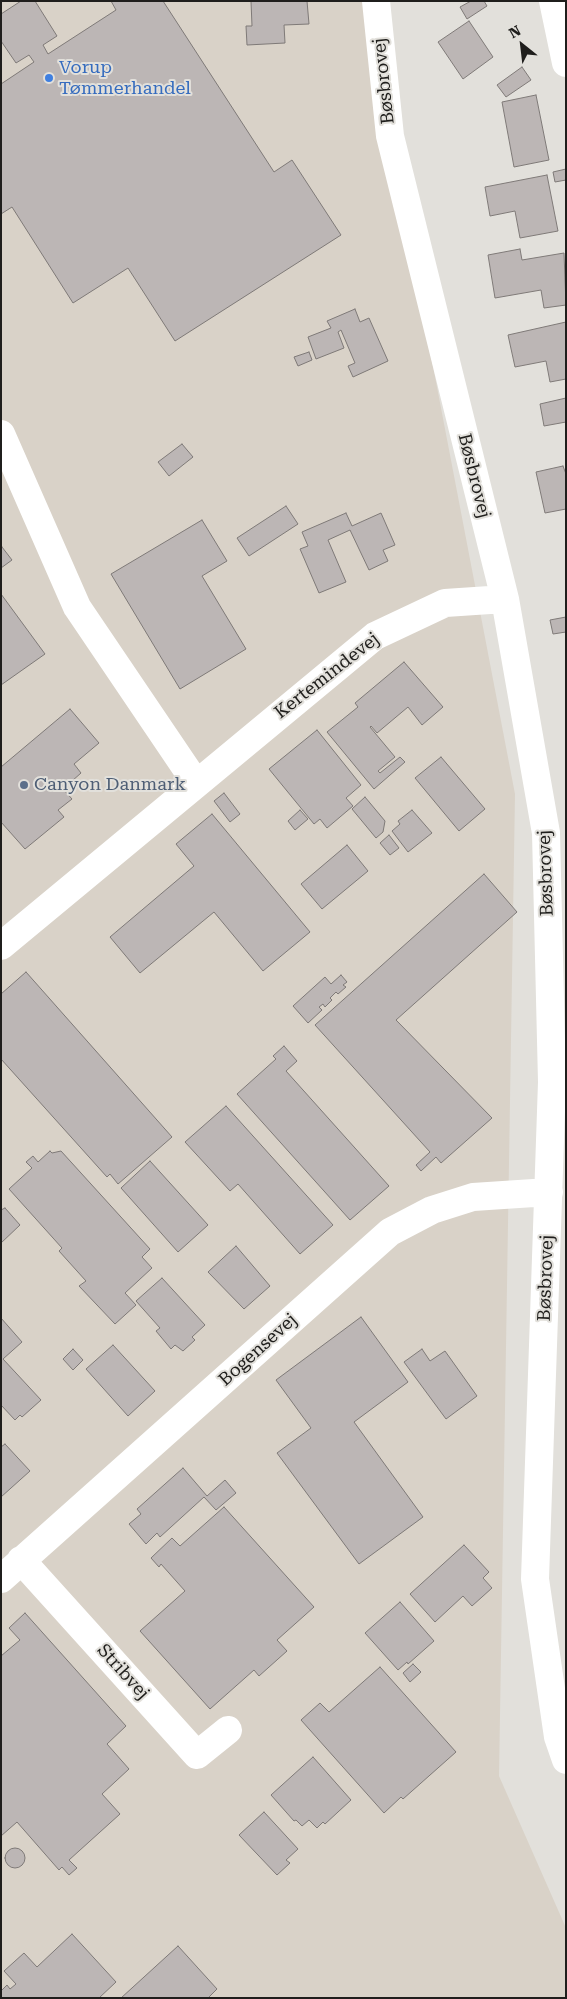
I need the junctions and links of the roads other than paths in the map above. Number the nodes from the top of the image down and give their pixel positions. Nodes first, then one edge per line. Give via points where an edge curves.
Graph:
1 (376, 1) edge
2 (553, 1) edge
3 (566, 62) edge
4 (1, 434) edge
5 (505, 599) junction
6 (196, 783) junction
7 (1, 946) edge
8 (559, 1082) edge
9 (550, 1192) junction
10 (21, 1560) junction
11 (1, 1579) edge
12 (228, 1730) dead end
13 (566, 1760) edge

1 - 5 street, Bøsbrovej via 390,136
2 - 3 street
4 - 6 street via 77,607
5 - 6 street, Kertemindevej via 445,603 375,636
5 - 8 street, Bøsbrovej via 546,833
6 - 7 street, Kertemindevej
8 - 9 street, Bøsbrovej
9 - 10 street, Bogensevej via 473,1197 432,1210 390,1232
9 - 13 street, Bøsbrovej via 534,1579 558,1737
10 - 11 street, Bogensevej
10 - 12 street, Stribvej via 197,1755

